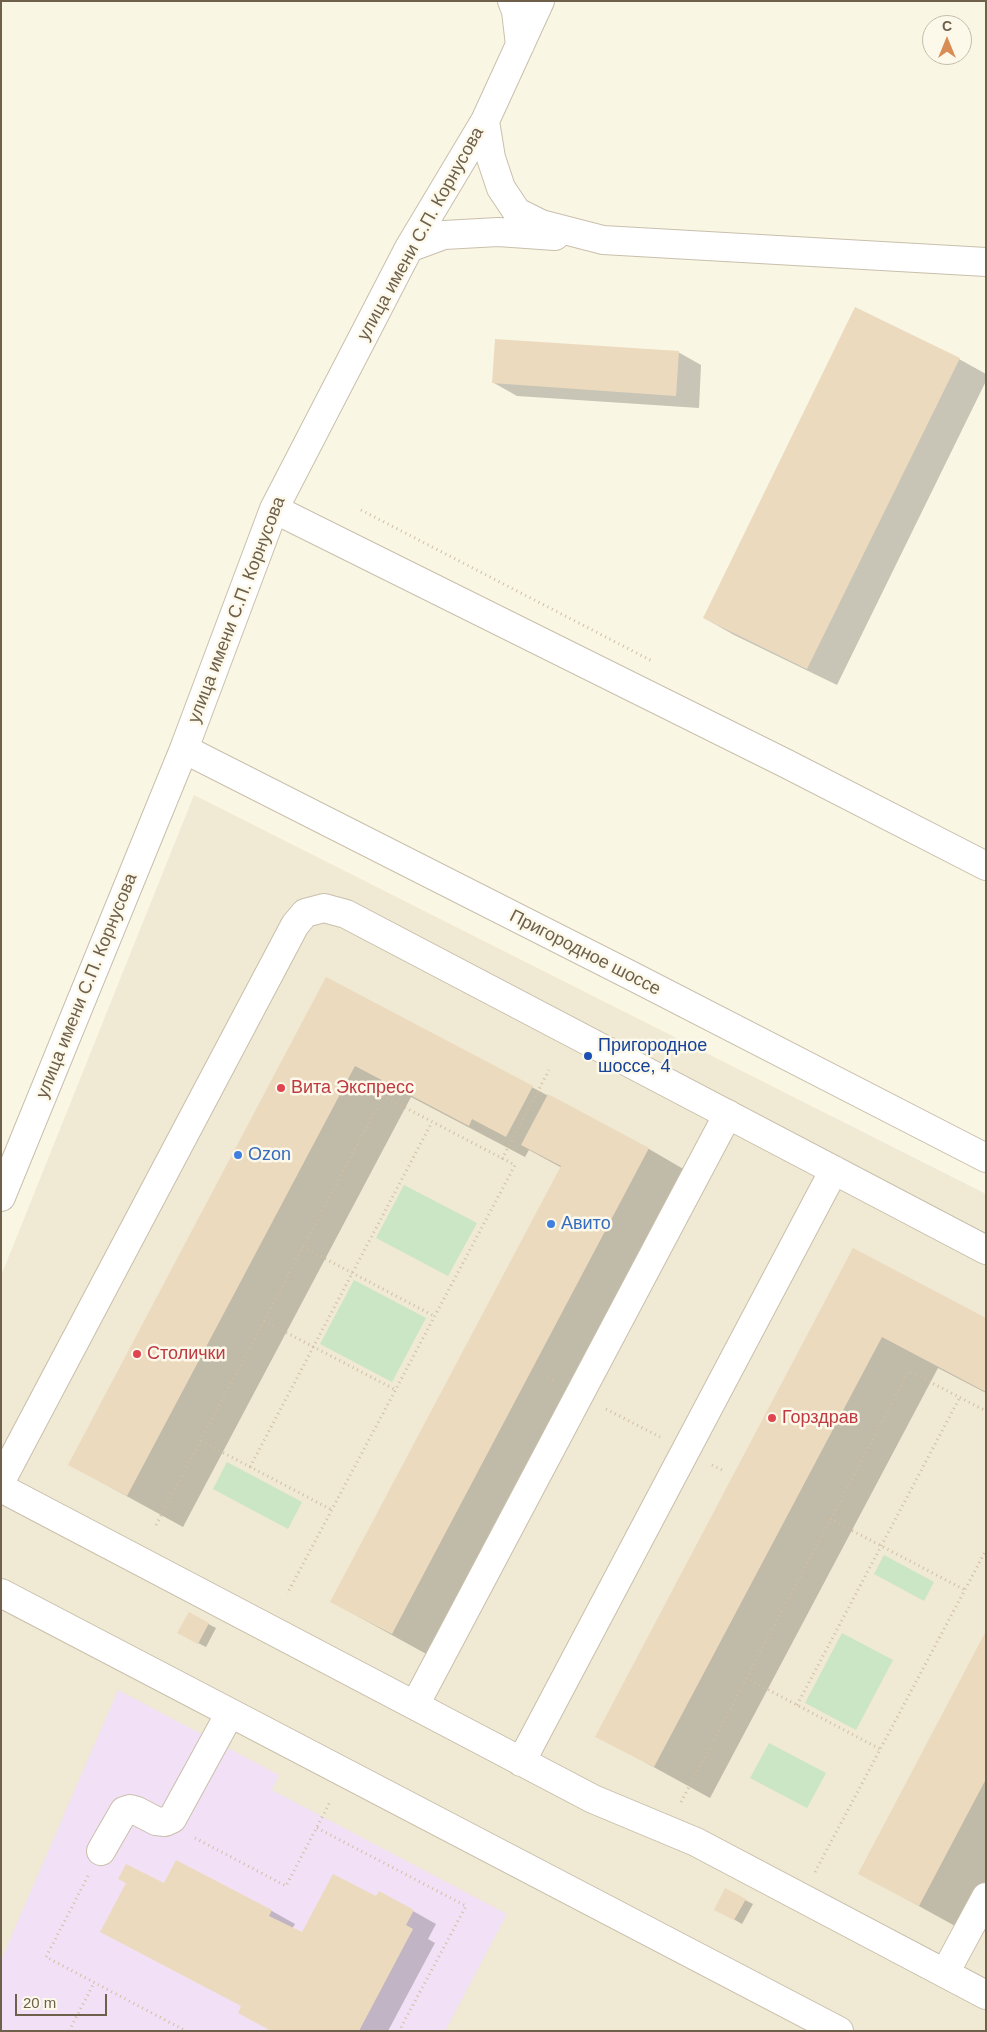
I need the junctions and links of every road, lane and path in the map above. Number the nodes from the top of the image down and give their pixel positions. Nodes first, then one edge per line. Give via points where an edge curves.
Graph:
1 (512, 1) edge
2 (540, 1) edge
3 (520, 46) junction
4 (485, 121) junction
5 (604, 240) junction
6 (409, 248) junction
7 (986, 262) edge
8 (274, 509) junction
9 (184, 749) junction
10 (986, 866) edge
11 (549, 1070) dead end
12 (728, 1114) junction
13 (432, 1122) junction
14 (502, 1158) junction
15 (986, 1158) edge
16 (834, 1170) junction
17 (1, 1197) edge
18 (303, 1247) junction
19 (986, 1250) edge
20 (352, 1273) junction
21 (434, 1316) junction
22 (264, 1321) junction
23 (313, 1346) junction
24 (543, 1376) dead end
25 (396, 1390) junction
26 (580, 1395) junction
27 (960, 1397) junction
28 (986, 1411) edge
29 (201, 1441) junction
30 (686, 1451) junction
31 (250, 1467) junction
32 (722, 1470) dead end
33 (1, 1481) edge
34 (1, 1488) edge
35 (332, 1510) junction
36 (830, 1519) junction
37 (156, 1525) dead end
38 (881, 1546) junction
39 (986, 1550) edge
40 (965, 1590) junction
41 (1, 1593) edge
42 (287, 1594) dead end
43 (746, 1678) junction
44 (415, 1705) junction
45 (797, 1705) junction
46 (230, 1712) junction
47 (880, 1749) junction
48 (521, 1762) junction
49 (330, 1802) dead end
50 (681, 1802) dead end
51 (172, 1819) junction
52 (317, 1828) junction
53 (101, 1851) joint
54 (815, 1872) dead end
55 (986, 1896) edge
56 (945, 1973) junction
57 (94, 1983) junction
58 (986, 1995) edge
59 (69, 2031) edge
60 (186, 2031) edge
61 (399, 2031) edge
62 (838, 2031) edge

1 - 3 street
2 - 3 street, улица имени С.П. Корнусова
3 - 4 street, улица имени С.П. Корнусова
4 - 5 street via 491,158 501,188 517,212 541,224
4 - 6 street, улица имени С.П. Корнусова
5 - 6 street via 498,232 444,235
5 - 7 street
6 - 8 street, улица имени С.П. Корнусова
8 - 9 street, улица имени С.П. Корнусова
8 - 10 street
9 - 15 street, Пригородное шоссе
9 - 17 street, улица имени С.П. Корнусова
11 - 14 path
12 - 16 street
12 - 26 street
12 - 33 street via 346,914 324,908 305,913
13 - 14 path
13 - 18 path via 384,1096
13 - 20 path
14 - 21 path via 515,1165
16 - 19 street
16 - 30 street
18 - 20 path
18 - 22 path
20 - 21 path
20 - 23 path
21 - 25 path
22 - 23 path
22 - 29 path
23 - 25 path
23 - 31 path
24 - 26 path
25 - 35 path
26 - 30 path
26 - 44 street
27 - 28 path
27 - 36 path via 909,1371
27 - 38 path
29 - 31 path
29 - 37 path
30 - 32 path
30 - 48 street
31 - 35 path
34 - 44 street
35 - 42 path
36 - 38 path
36 - 43 path
38 - 40 path
38 - 45 path
39 - 40 path
40 - 47 path
41 - 46 street
43 - 45 path
43 - 50 path
44 - 48 street
45 - 47 path
46 - 51 street
46 - 62 street
47 - 54 path
48 - 56 street via 593,1799 696,1842
49 - 52 path
51 - 52 path via 186,1833 286,1886
51 - 53 street via 156,1821 137,1811 124,1811
52 - 61 path via 466,1906
53 - 57 path via 46,1957
55 - 56 street
56 - 58 street
57 - 59 path
57 - 60 path

